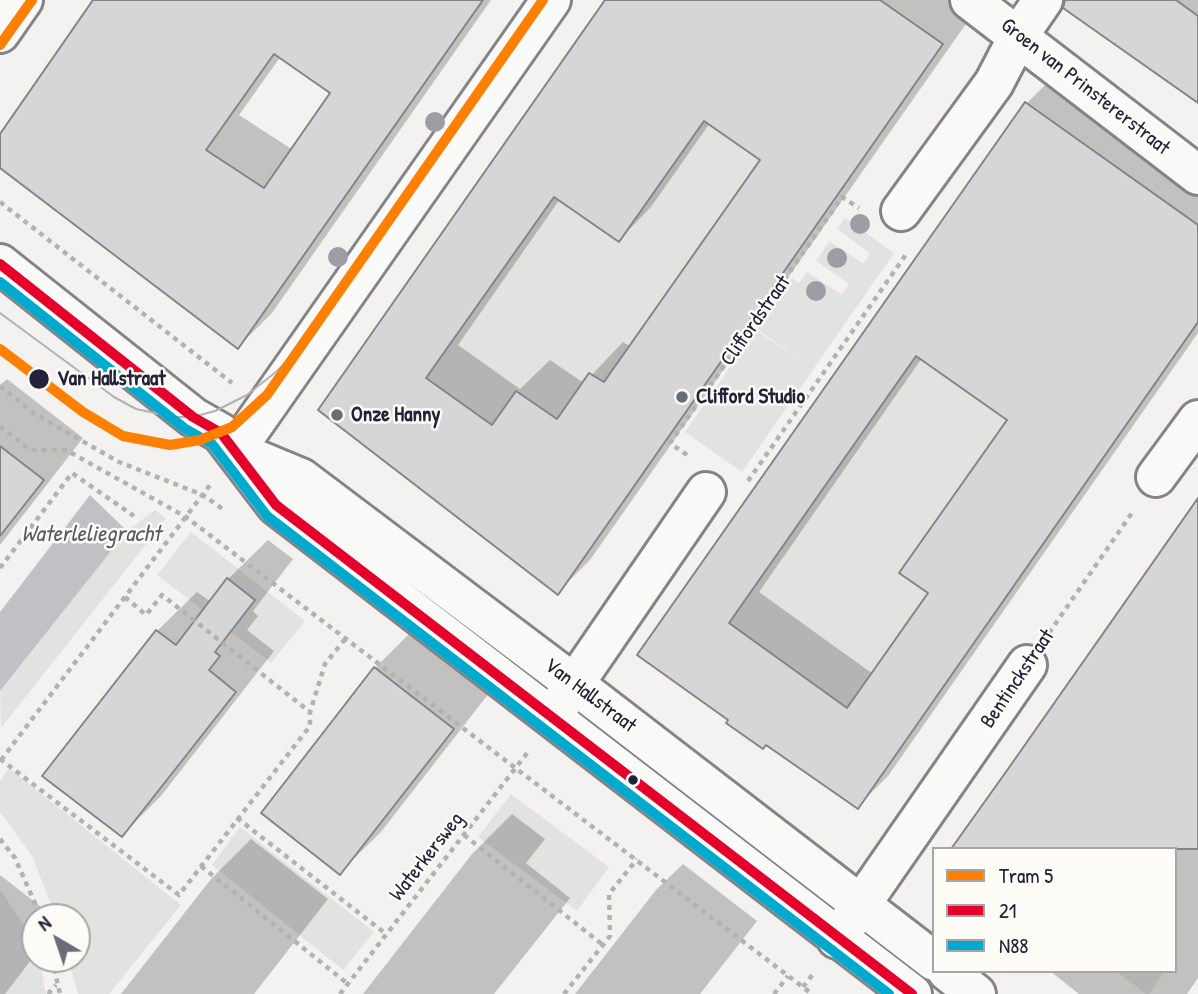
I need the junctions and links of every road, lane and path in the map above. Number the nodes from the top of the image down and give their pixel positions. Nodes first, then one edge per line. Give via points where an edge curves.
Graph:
1 (23, 0) edge
2 (551, 0) edge
3 (970, 0) edge
4 (1043, 0) edge
5 (0, 33) edge
6 (1019, 35) junction
7 (1198, 175) edge
8 (895, 220) junction
9 (0, 264) edge
10 (1198, 420) edge
11 (0, 426) edge
12 (235, 451) junction
13 (1156, 477) joint
14 (712, 485) junction
15 (203, 495) dead end
16 (134, 516) dead end
17 (186, 517) junction
18 (0, 568) edge
19 (125, 597) junction
20 (346, 638) junction
21 (1027, 665) joint
22 (573, 683) junction
23 (310, 712) junction
24 (552, 716) junction
25 (531, 749) dead end
26 (1, 760) edge
27 (516, 768) junction
28 (237, 818) junction
29 (464, 835) junction
30 (0, 839) edge
31 (637, 859) junction
32 (201, 866) junction
33 (35, 903) edge
34 (863, 906) junction
35 (386, 934) junction
36 (837, 939) junction
37 (603, 945) junction
38 (932, 959) edge
39 (54, 973) edge
40 (950, 973) edge
41 (788, 976) junction
42 (56, 984) junction
43 (348, 984) junction
44 (48, 994) edge
45 (60, 994) edge
46 (340, 994) edge
47 (565, 994) edge
48 (774, 994) edge
49 (812, 994) edge
50 (912, 994) edge
51 (976, 994) edge

1 - 5 street
2 - 12 street
3 - 6 street, Groen van Prinstererstraat
4 - 6 street
6 - 7 street, Groen van Prinstererstraat
6 - 8 street via 994,83
8 - 14 path, Cliffordstraat via 913,244 740,493
8 - 14 path, Cliffordstraat via 842,197 670,443
9 - 12 street, Van Hallstraat via 194,417 221,433
10 - 13 street
11 - 17 path via 30,450 66,450
12 - 22 street, Van Hallstraat via 301,478
12 - 24 street, Van Hallstraat via 276,506
13 - 21 path, Bentinckstraat
14 - 22 street
15 - 17 path
16 - 18 path via 72,473
17 - 19 path
17 - 20 path
19 - 23 path via 146,615 162,594
19 - 26 path
20 - 23 path via 325,664
20 - 27 path
21 - 34 street, Bentinckstraat
22 - 24 street
22 - 34 street, Van Hallstraat
23 - 28 path via 310,726
24 - 36 street, Van Hallstraat
25 - 27 path, Waterkersweg
26 - 32 path via 179,895
27 - 29 path, Waterkersweg
27 - 31 path
28 - 32 path
28 - 35 path
29 - 35 path, Waterkersweg
29 - 37 path
30 - 33 path via 15,858
31 - 37 path via 609,894 610,936
31 - 41 path
32 - 43 path
34 - 36 street, Bentinckstraat
34 - 38 street, Van Hallstraat
35 - 43 path, Waterkersweg
36 - 50 street, Van Hallstraat
37 - 47 path
39 - 42 path
40 - 51 street
41 - 48 path
41 - 49 path
42 - 44 path
42 - 45 path
43 - 46 path, Waterkersweg

